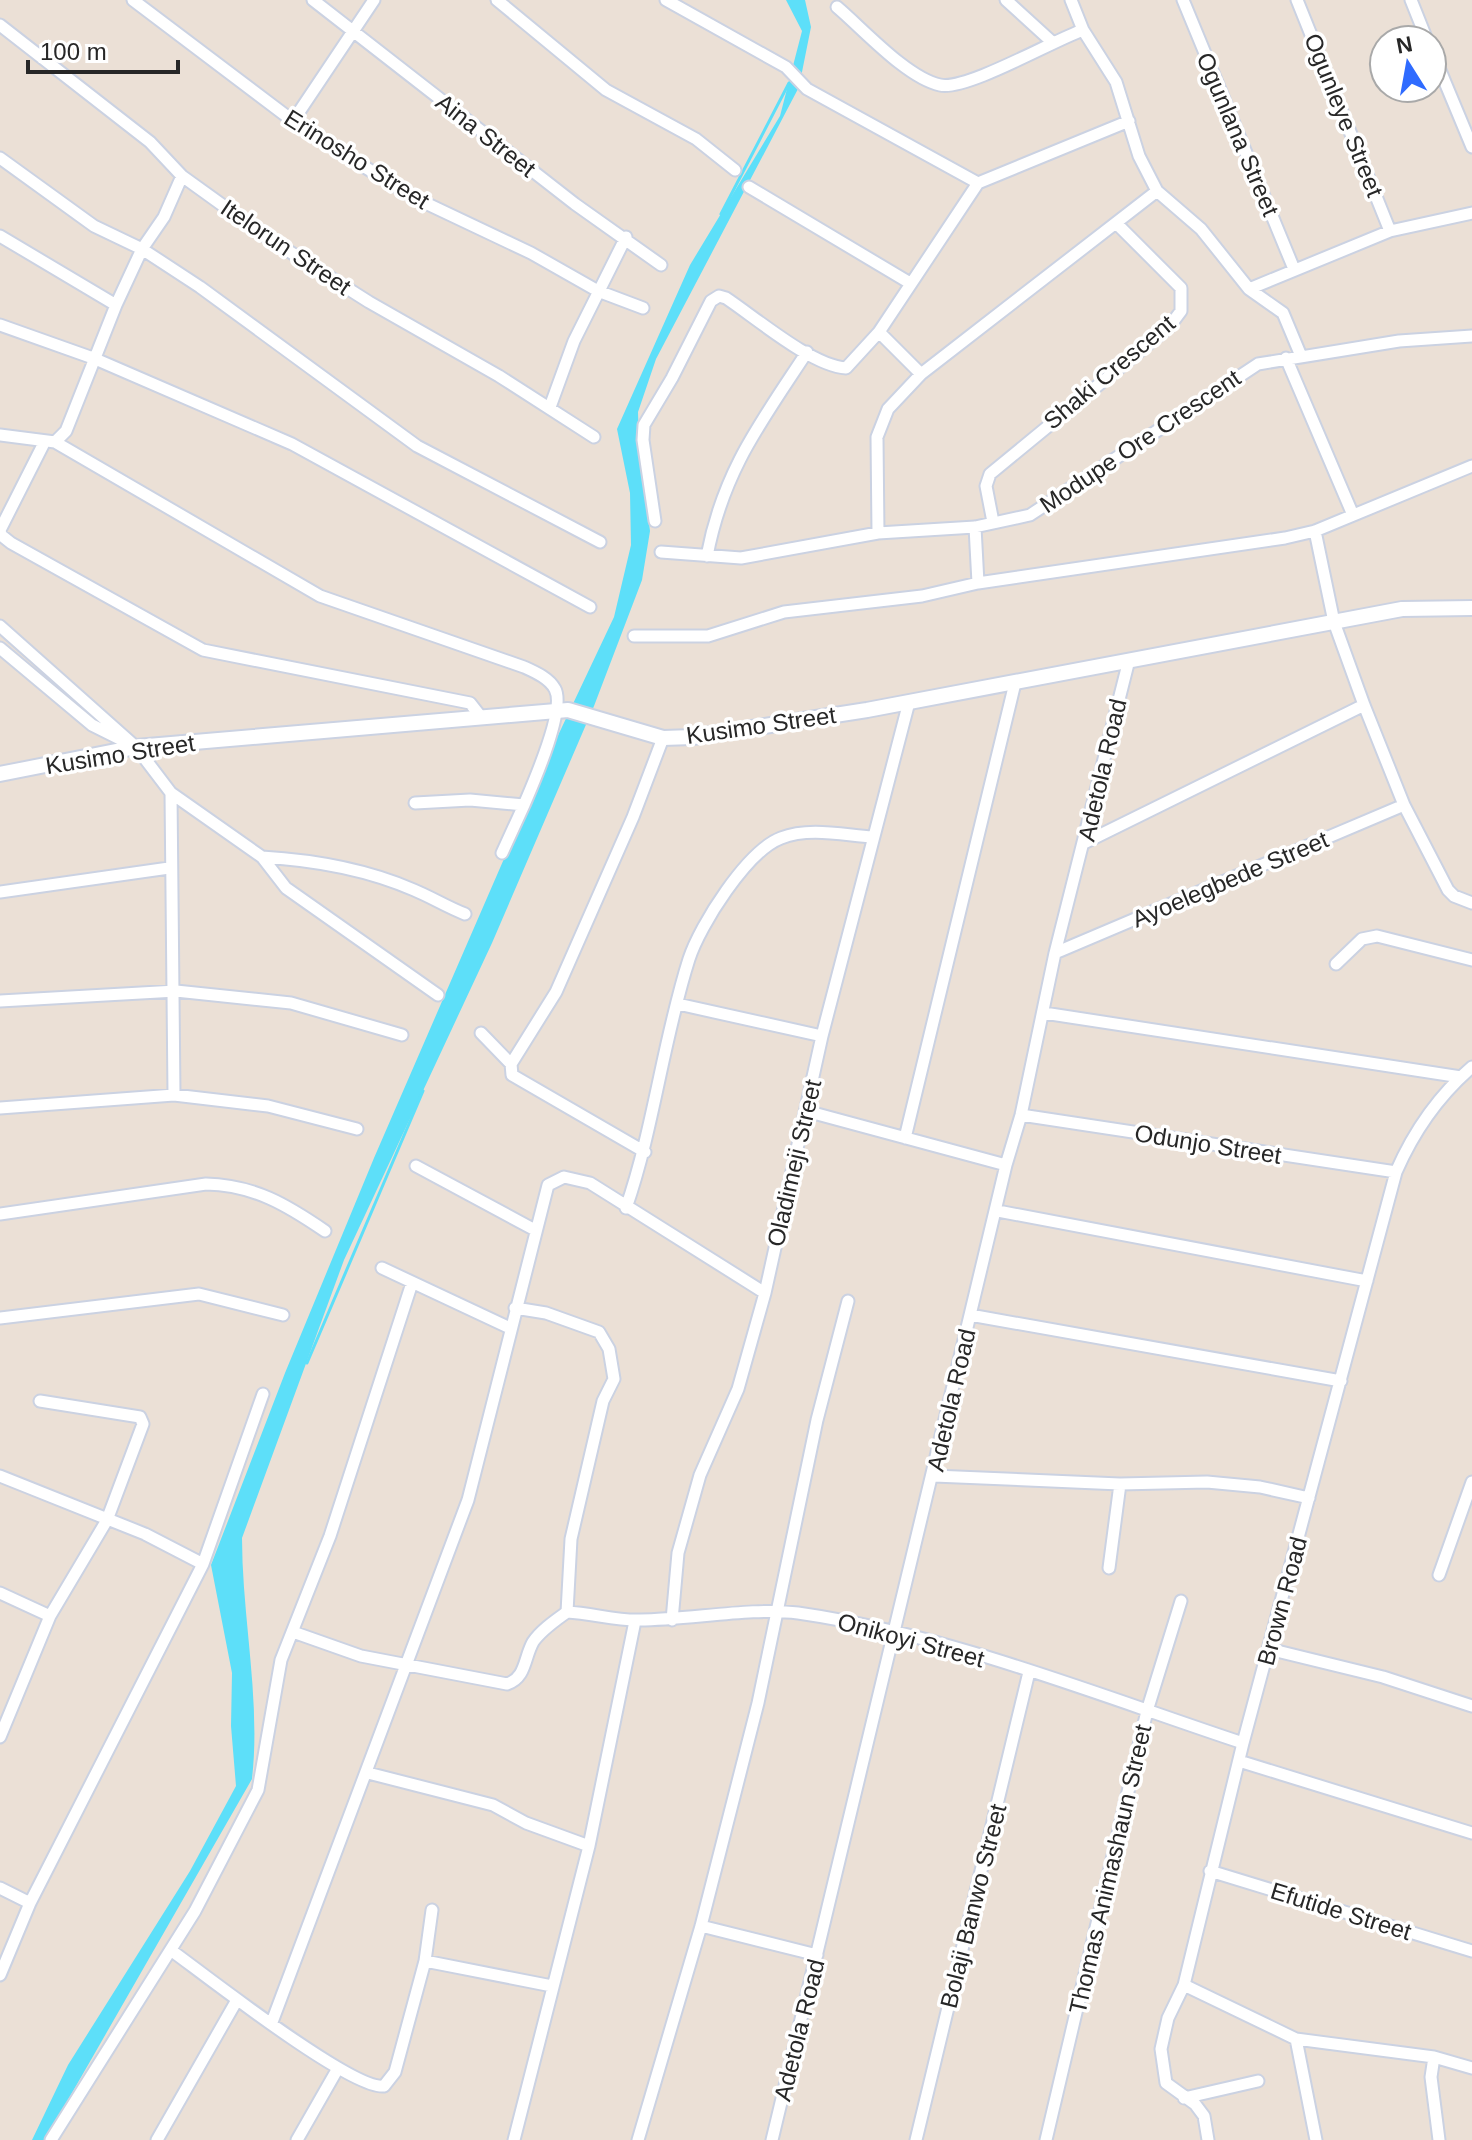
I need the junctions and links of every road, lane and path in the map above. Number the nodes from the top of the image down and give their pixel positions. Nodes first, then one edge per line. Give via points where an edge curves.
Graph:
1 (133, 0) edge
2 (313, 0) edge
3 (374, 0) edge
4 (497, 0) edge
5 (666, 0) edge
6 (1006, 0) edge
7 (1071, 0) edge
8 (1183, 0) edge
9 (1297, 0) edge
10 (1411, 0) edge
11 (837, 7) dead end
12 (1421, 24) edge
13 (0, 25) edge
14 (1083, 30) junction
15 (352, 31) junction
16 (1051, 41) junction
17 (1448, 88) edge
18 (1472, 108) edge
19 (1458, 111) junction
20 (293, 121) junction
21 (1129, 121) junction
22 (1472, 147) edge
23 (0, 158) edge
24 (735, 170) dead end
25 (182, 176) junction
26 (978, 183) junction
27 (749, 187) dead end
28 (1157, 191) junction
29 (1472, 213) edge
30 (1118, 225) junction
31 (1390, 231) junction
32 (0, 236) edge
33 (626, 237) junction
34 (142, 249) junction
35 (661, 265) dead end
36 (1294, 269) junction
37 (910, 283) junction
38 (1249, 289) junction
39 (598, 291) junction
40 (116, 305) junction
41 (643, 308) dead end
42 (0, 325) edge
43 (879, 332) junction
44 (1472, 336) edge
45 (807, 352) junction
46 (1301, 356) junction
47 (93, 358) junction
48 (1286, 358) junction
49 (921, 374) junction
50 (550, 407) junction
51 (0, 435) edge
52 (594, 437) dead end
53 (49, 442) junction
54 (1472, 466) edge
55 (1353, 515) junction
56 (655, 521) dead end
57 (993, 522) junction
58 (975, 527) junction
59 (1315, 531) junction
60 (878, 533) junction
61 (600, 542) dead end
62 (661, 552) dead end
63 (707, 556) junction
64 (978, 583) junction
65 (590, 607) dead end
66 (1472, 608) edge
67 (1334, 622) junction
68 (0, 626) edge
69 (634, 636) dead end
70 (0, 648) edge
71 (1129, 660) junction
72 (1015, 683) junction
73 (909, 702) junction
74 (1364, 705) junction
75 (562, 711) junction
76 (481, 717) junction
77 (663, 738) junction
78 (136, 747) junction
79 (0, 774) edge
80 (171, 793) junction
81 (415, 803) dead end
82 (524, 805) junction
83 (1404, 805) junction
84 (872, 837) junction
85 (1086, 842) junction
86 (502, 853) dead end
87 (262, 857) junction
88 (169, 868) junction
89 (0, 892) edge
90 (1472, 903) edge
91 (465, 914) dead end
92 (1055, 953) junction
93 (1472, 960) edge
94 (1336, 964) dead end
95 (176, 991) junction
96 (438, 995) dead end
97 (0, 1001) edge
98 (678, 1004) junction
99 (1044, 1013) junction
100 (481, 1033) dead end
101 (402, 1035) dead end
102 (822, 1036) junction
103 (511, 1064) junction
104 (1472, 1067) edge
105 (1461, 1077) junction
106 (174, 1095) junction
107 (0, 1108) edge
108 (806, 1111) junction
109 (1021, 1115) junction
110 (357, 1129) dead end
111 (905, 1138) junction
112 (645, 1152) junction
113 (1006, 1165) junction
114 (416, 1166) dead end
115 (1396, 1172) junction
116 (626, 1208) junction
117 (998, 1211) junction
118 (0, 1214) edge
119 (535, 1230) junction
120 (325, 1231) dead end
121 (382, 1268) dead end
122 (1367, 1281) junction
123 (412, 1283) junction
124 (765, 1293) junction
125 (848, 1301) dead end
126 (515, 1308) junction
127 (283, 1315) dead end
128 (970, 1315) junction
129 (0, 1318) edge
130 (510, 1328) junction
131 (1341, 1381) junction
132 (263, 1394) dead end
133 (40, 1401) dead end
134 (0, 1476) edge
135 (934, 1476) junction
136 (1472, 1482) edge
137 (1120, 1484) junction
138 (1309, 1498) junction
139 (107, 1520) junction
140 (203, 1564) junction
141 (1109, 1568) dead end
142 (1439, 1575) dead end
143 (0, 1593) edge
144 (1181, 1601) dead end
145 (567, 1612) junction
146 (779, 1613) junction
147 (50, 1616) junction
148 (672, 1620) junction
149 (635, 1621) junction
150 (293, 1632) junction
151 (894, 1632) junction
152 (1269, 1649) junction
153 (406, 1663) junction
154 (1029, 1672) junction
155 (1472, 1706) edge
156 (1147, 1711) junction
157 (0, 1737) edge
158 (1243, 1743) junction
159 (1239, 1761) junction
160 (368, 1773) junction
161 (1472, 1833) edge
162 (589, 1846) junction
163 (1210, 1871) junction
164 (0, 1888) edge
165 (30, 1903) junction
166 (432, 1910) dead end
167 (701, 1926) junction
168 (172, 1951) junction
169 (1472, 1951) edge
170 (817, 1955) junction
171 (425, 1961) junction
172 (0, 1975) edge
173 (1184, 1985) junction
174 (552, 1986) junction
175 (237, 2000) junction
176 (272, 2022) junction
177 (1296, 2039) junction
178 (1434, 2057) junction
179 (1472, 2068) edge
180 (337, 2070) junction
181 (1258, 2081) dead end
182 (1184, 2098) junction
183 (51, 2140) edge
184 (157, 2140) edge
185 (297, 2140) edge
186 (514, 2140) edge
187 (638, 2140) edge
188 (772, 2140) edge
189 (916, 2140) edge
190 (1046, 2140) edge
191 (1208, 2140) edge
192 (1316, 2140) edge
193 (1439, 2140) edge

1 - 20 street, Erinosho Street
2 - 15 street, Aina Street
3 - 15 street
4 - 24 street via 606,90 696,139
5 - 26 street via 786,67 807,89
6 - 16 street
7 - 14 street
8 - 36 street, Ogunlana Street
9 - 31 street, Ogunleye Street
10 - 12 street
11 - 16 street via 910,69 941,85 958,85
13 - 25 street, Itelorun Street via 150,142
14 - 16 street
14 - 21 street via 1116,82
15 - 20 street
15 - 33 street, Aina Street via 575,204
17 - 19 street
18 - 19 street
19 - 22 street
20 - 39 street, Erinosho Street via 417,199
21 - 26 street
21 - 28 street
23 - 34 street via 94,226
25 - 34 street
25 - 50 street, Itelorun Street via 316,270
26 - 37 street
27 - 37 street
28 - 30 street
28 - 38 street via 1201,229
29 - 31 street
30 - 49 street
30 - 57 street, Shaki Crescent via 1181,288 1181,311 1169,327 990,474 986,486
31 - 36 street
32 - 40 street
33 - 35 street, Aina Street
33 - 39 street
34 - 40 street
34 - 61 street via 417,446
36 - 38 street
37 - 43 street
38 - 46 street via 1283,313
39 - 41 street, Erinosho Street
39 - 50 street
40 - 47 street
42 - 47 street
43 - 45 street via 846,368
43 - 49 street
44 - 46 street, Modupe Ore Crescent
45 - 56 street via 726,298 711,301 644,425
45 - 63 street via 733,468
46 - 48 street, Modupe Ore Crescent
47 - 53 street via 66,431
47 - 65 street via 292,444
48 - 55 street
48 - 57 street, Modupe Ore Crescent via 1247,370 1030,515
49 - 60 street via 888,409 877,437
50 - 52 street, Itelorun Street
51 - 53 street
53 - 75 street via 320,596 524,667 553,685
53 - 76 street via 0,530 11,543 203,650 470,703
54 - 55 street
55 - 59 street
57 - 58 street, Modupe Ore Crescent
58 - 60 street, Modupe Ore Crescent
58 - 64 street
59 - 64 street
59 - 67 street
60 - 63 street, Modupe Ore Crescent via 741,558
62 - 63 street, Modupe Ore Crescent
64 - 69 street via 922,596 784,612 708,636
66 - 67 street, Kusimo Street via 1402,609
67 - 71 street, Kusimo Street
67 - 74 street
68 - 78 street
70 - 78 street via 92,725
71 - 72 street, Kusimo Street
71 - 85 street, Adetola Road
72 - 73 street, Kusimo Street
72 - 111 street
73 - 77 street, Kusimo Street
73 - 84 street, Oladimeji Street
74 - 83 street
74 - 85 street
75 - 76 street, Kusimo Street
75 - 77 street, Kusimo Street via 594,715
75 - 82 street
76 - 78 street, Kusimo Street
77 - 103 street via 556,992
78 - 79 street, Kusimo Street
78 - 80 street
80 - 87 street
80 - 88 street
81 - 82 street via 470,800
82 - 86 street
83 - 90 street via 1448,890
83 - 92 street, Ayoelegbede Street
84 - 98 street via 798,834 768,845 735,880 709,920 690,956
84 - 102 street, Oladimeji Street
85 - 92 street, Adetola Road
87 - 91 street via 306,860 368,874
87 - 96 street via 286,888
88 - 89 street
88 - 95 street
92 - 99 street, Adetola Road
93 - 94 street via 1377,936 1362,939
95 - 97 street
95 - 101 street via 291,1003
95 - 106 street
98 - 102 street
98 - 112 street
99 - 105 street
99 - 109 street, Adetola Road
100 - 103 street
102 - 108 street, Oladimeji Street
103 - 112 street via 512,1075
104 - 105 street, Brown Road
105 - 115 street, Brown Road via 1417,1131
106 - 107 street
106 - 110 street via 268,1106
108 - 111 street
108 - 124 street, Oladimeji Street
109 - 113 street, Adetola Road
109 - 115 street, Odunjo Street
111 - 113 street
112 - 116 street
113 - 117 street, Adetola Road
114 - 119 street
115 - 122 street, Brown Road
116 - 119 street via 583,1179 554,1179
116 - 124 street
117 - 122 street
117 - 128 street, Adetola Road
118 - 120 street via 227,1184 266,1194
119 - 126 street
121 - 123 street
122 - 131 street, Brown Road
123 - 130 street
123 - 150 street
124 - 148 street, Oladimeji Street via 738,1389 700,1475 678,1553
125 - 146 street via 817,1420
126 - 130 street
126 - 145 street via 599,1332 609,1349 614,1379 603,1401 574,1527
127 - 129 street via 199,1294
128 - 131 street
128 - 135 street, Adetola Road
130 - 153 street via 468,1500
131 - 138 street, Brown Road
132 - 140 street
133 - 139 street via 143,1420
134 - 139 street
135 - 137 street
135 - 151 street, Adetola Road
136 - 142 street
137 - 138 street via 1207,1482
137 - 141 street
138 - 152 street, Brown Road
139 - 140 street
139 - 147 street
140 - 165 street
143 - 147 street
144 - 156 street, Thomas Animashaun Street
145 - 149 street, Onikoyi Street
145 - 153 street via 534,1641 522,1672 507,1684
146 - 148 street, Onikoyi Street
146 - 151 street, Onikoyi Street
146 - 167 street
147 - 157 street
148 - 149 street, Onikoyi Street
149 - 162 street
150 - 153 street via 361,1656
150 - 168 street via 278,1671 258,1790
151 - 154 street, Onikoyi Street
151 - 170 street, Adetola Road
152 - 155 street
152 - 158 street, Brown Road
153 - 160 street
154 - 156 street, Onikoyi Street
154 - 189 street, Bolaji Banwo Street
156 - 158 street, Onikoyi Street
156 - 190 street, Thomas Animashaun Street
158 - 159 street, Brown Road
159 - 161 street
159 - 163 street, Brown Road
160 - 162 street via 493,1805
160 - 176 street
162 - 174 street
163 - 169 street, Efutide Street
163 - 173 street, Brown Road
164 - 165 street
165 - 172 street
166 - 171 street
167 - 170 street
167 - 187 street
168 - 175 street
168 - 183 street
170 - 188 street, Adetola Road
171 - 174 street
171 - 180 street via 388,2083 374,2088
173 - 177 street
173 - 182 street, Brown Road via 1168,2018 1161,2060 1166,2083
174 - 186 street
175 - 176 street
175 - 184 street
176 - 180 street
177 - 178 street
177 - 192 street
178 - 179 street
178 - 193 street via 1431,2077
180 - 185 street
181 - 182 street
182 - 191 street, Brown Road via 1204,2116

